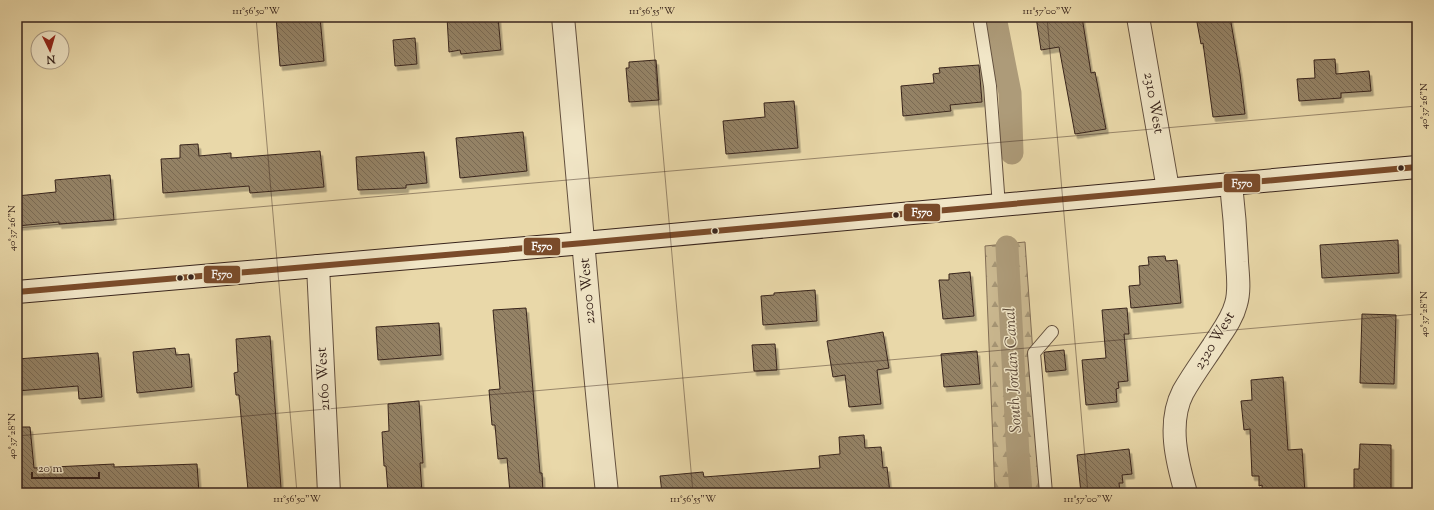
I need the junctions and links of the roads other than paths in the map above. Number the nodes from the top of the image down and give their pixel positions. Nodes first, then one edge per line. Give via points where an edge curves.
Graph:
1 (563, 17) edge
2 (979, 17) edge
3 (1138, 17) edge
4 (1417, 167) edge
5 (1231, 184) junction
6 (1168, 189) junction
7 (999, 206) junction
8 (584, 243) junction
9 (318, 266) junction
10 (17, 292) edge
11 (1052, 332) dead end
12 (330, 493) edge
13 (607, 493) edge
14 (1046, 493) edge
15 (1186, 493) edge

1 - 8 main road, 2200 West
2 - 7 lane via 990,86
3 - 6 main road, 2310 West
4 - 5 main road
5 - 6 main road
5 - 15 main road, 2320 West via 1239,289 1230,318 1183,393 1177,409 1175,439
6 - 7 main road
7 - 8 main road
8 - 9 main road
8 - 13 main road, 2200 West
9 - 10 main road
9 - 12 main road, 2160 West
11 - 14 lane via 1034,353

